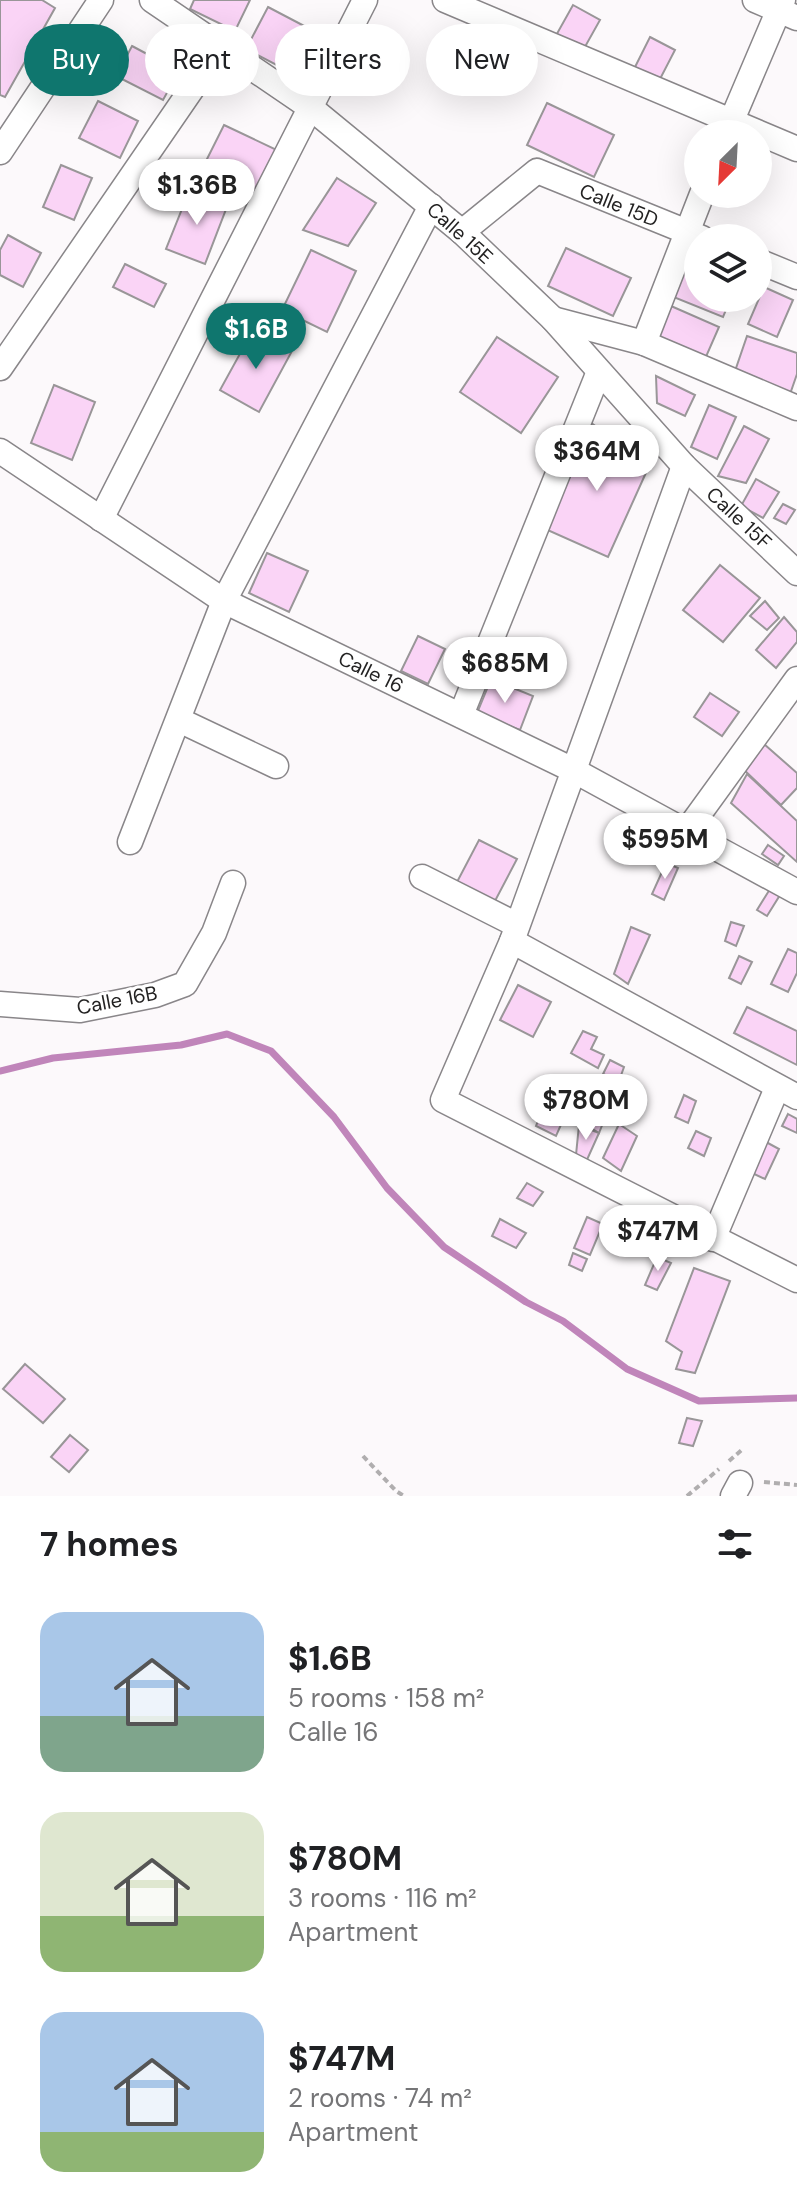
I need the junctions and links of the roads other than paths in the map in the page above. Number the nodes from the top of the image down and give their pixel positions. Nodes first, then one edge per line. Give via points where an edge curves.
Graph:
1 (101, 0) edge
2 (152, 0) edge
3 (365, 0) edge
4 (445, 0) edge
5 (755, 0) edge
6 (786, 9) edge
7 (189, 24) edge
8 (259, 71) edge
9 (187, 96) edge
10 (311, 108) junction
11 (712, 120) edge
12 (731, 120) edge
13 (772, 141) edge
14 (797, 149) edge
15 (0, 152) edge
16 (431, 206) junction
17 (684, 231) edge
18 (462, 232) junction
19 (684, 258) edge
20 (772, 267) edge
21 (797, 277) edge
22 (553, 319) junction
23 (644, 343) junction
24 (0, 368) edge
25 (598, 374) junction
26 (797, 408) edge
27 (0, 451) edge
28 (684, 466) junction
29 (101, 519) junction
30 (797, 573) edge
31 (224, 601) junction
32 (797, 679) edge
33 (461, 715) junction
34 (179, 720) junction
35 (276, 766) dead end
36 (573, 770) junction
37 (686, 832) junction
38 (130, 842) dead end
39 (422, 877) dead end
40 (233, 883) dead end
41 (795, 887) edge
42 (514, 933) junction
43 (0, 1004) edge
44 (787, 1093) edge
45 (713, 1239) junction
46 (797, 1280) edge

1 - 15 street
2 - 7 street, Calle 15E
3 - 10 street
4 - 11 street
5 - 6 street
6 - 12 street
8 - 10 street, Calle 15E
9 - 24 street
10 - 16 street, Calle 15E
10 - 29 street
13 - 14 street
16 - 18 street, Calle 15E
16 - 31 street
17 - 18 street, Calle 15D via 537,171
18 - 22 street, Calle 15E
19 - 23 street
20 - 21 street
22 - 23 street, Calle 15E
22 - 25 street, Calle 15F
23 - 26 street, Calle 15E
25 - 28 street, Calle 15F
25 - 33 street
27 - 29 street, Calle 16
28 - 30 street, Calle 15F
28 - 36 street
29 - 31 street, Calle 16
31 - 33 street, Calle 16
31 - 34 street
32 - 37 street
33 - 36 street, Calle 16
34 - 35 street
34 - 38 street
36 - 37 street, Calle 16
36 - 42 street
37 - 41 street, Calle 16
39 - 42 street
40 - 43 street, Calle 16B via 214,933 185,984 80,1010
42 - 44 street
42 - 45 street via 443,1100
44 - 45 street
45 - 46 street

